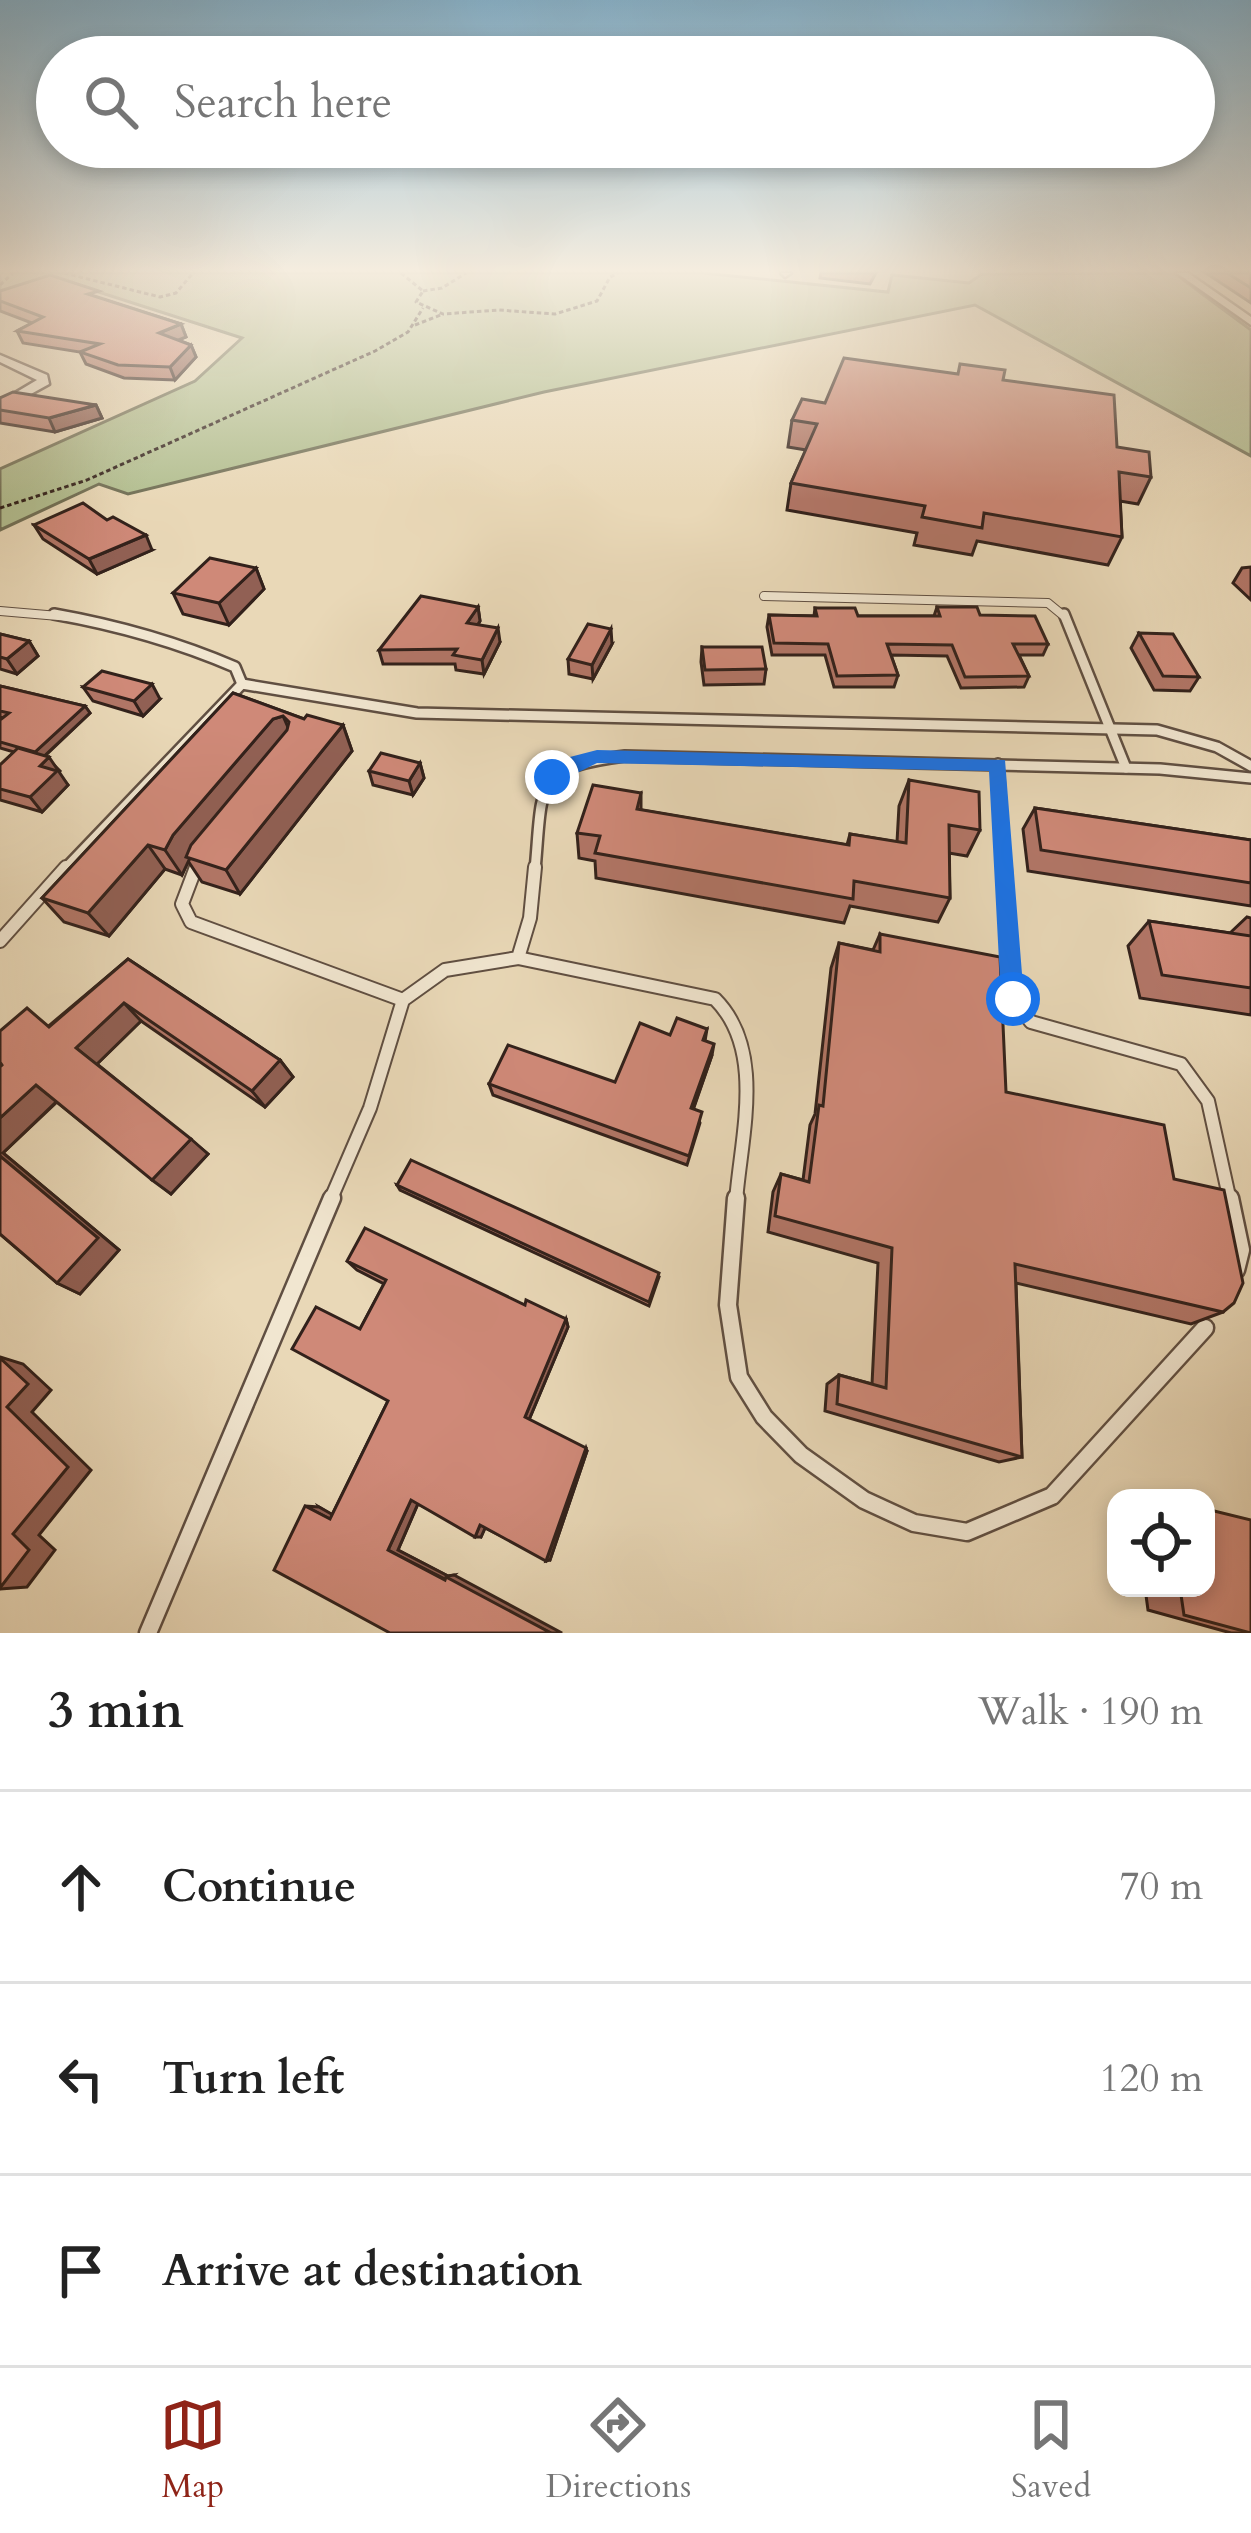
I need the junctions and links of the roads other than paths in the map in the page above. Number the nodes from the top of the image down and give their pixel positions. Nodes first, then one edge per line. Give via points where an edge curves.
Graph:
1 (0, 358) edge
2 (0, 407) edge
3 (764, 596) dead end
4 (0, 611) edge
5 (242, 685) junction
6 (1110, 728) junction
7 (998, 764) junction
8 (1251, 766) edge
9 (1126, 768) junction
10 (1251, 778) edge
11 (219, 839) edge
12 (0, 941) edge
13 (518, 958) junction
14 (403, 1000) junction
15 (1230, 1291) edge
16 (1205, 1328) edge
17 (148, 1633) edge

1 - 2 street via 43,378 38,389
3 - 6 lane via 1048,603 1063,610
4 - 5 lane via 40,612 176,643 235,667
5 - 6 lane via 417,713
5 - 12 lane
6 - 8 lane via 1157,730
6 - 9 lane
7 - 9 lane
7 - 13 lane via 625,756 573,763 542,796 530,918
7 - 15 lane via 1013,999 1031,1022 1180,1064 1208,1101 1241,1250
9 - 10 lane
11 - 14 lane via 190,875 182,904 191,922
13 - 14 lane via 445,970
13 - 16 lane via 715,999 733,1017 747,1061 728,1305 739,1377 800,1455 864,1500 914,1523 967,1532 1052,1496
14 - 17 lane via 370,1108

